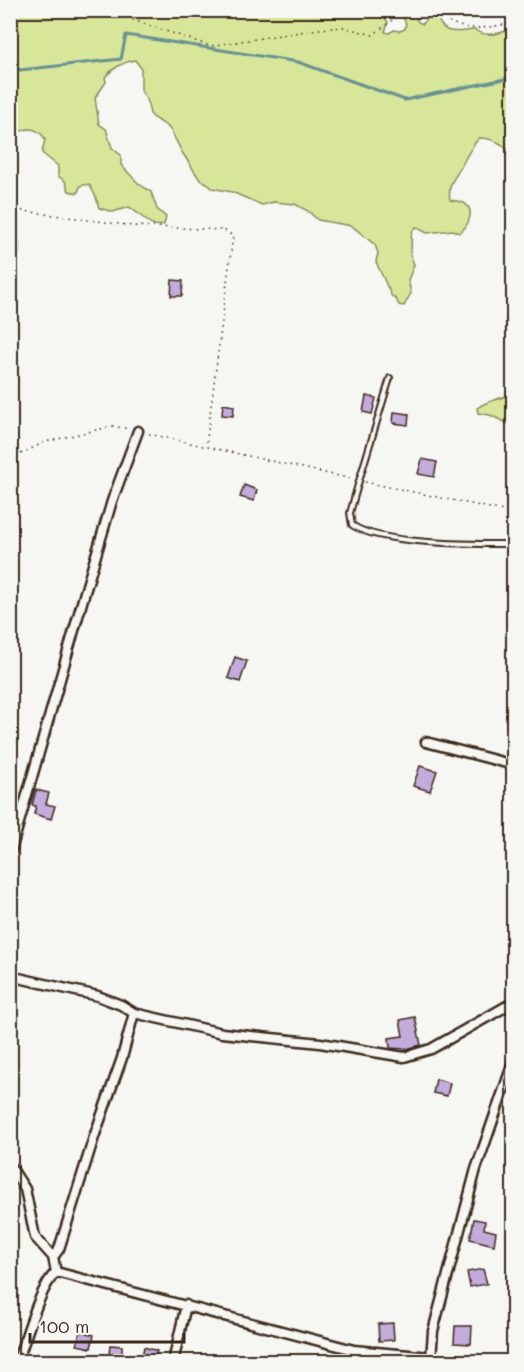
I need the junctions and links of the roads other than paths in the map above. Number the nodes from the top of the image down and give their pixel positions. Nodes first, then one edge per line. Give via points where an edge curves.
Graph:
1 (390, 378) dead end
2 (138, 431) road end
3 (513, 544) edge
4 (426, 742) dead end
5 (513, 765) edge
6 (14, 821) edge
7 (10, 854) edge
8 (10, 976) edge
9 (513, 1002) edge
10 (134, 1013) junction
11 (513, 1060) edge
12 (10, 1166) edge
13 (54, 1257) junction
14 (56, 1272) junction
15 (186, 1305) junction
16 (431, 1359) edge
17 (17, 1362) edge
18 (173, 1362) edge

1 - 3 lane via 350,513 352,525 377,535 451,543
2 - 6 street via 112,501
4 - 5 street
6 - 7 street
8 - 10 street via 98,996
9 - 10 street via 431,1048 404,1058 320,1043 222,1033
10 - 13 street
11 - 16 street via 476,1168 433,1331
12 - 13 street via 25,1189 35,1237
13 - 14 street
14 - 15 street
14 - 17 street via 38,1304
15 - 16 street via 354,1350
15 - 18 street

